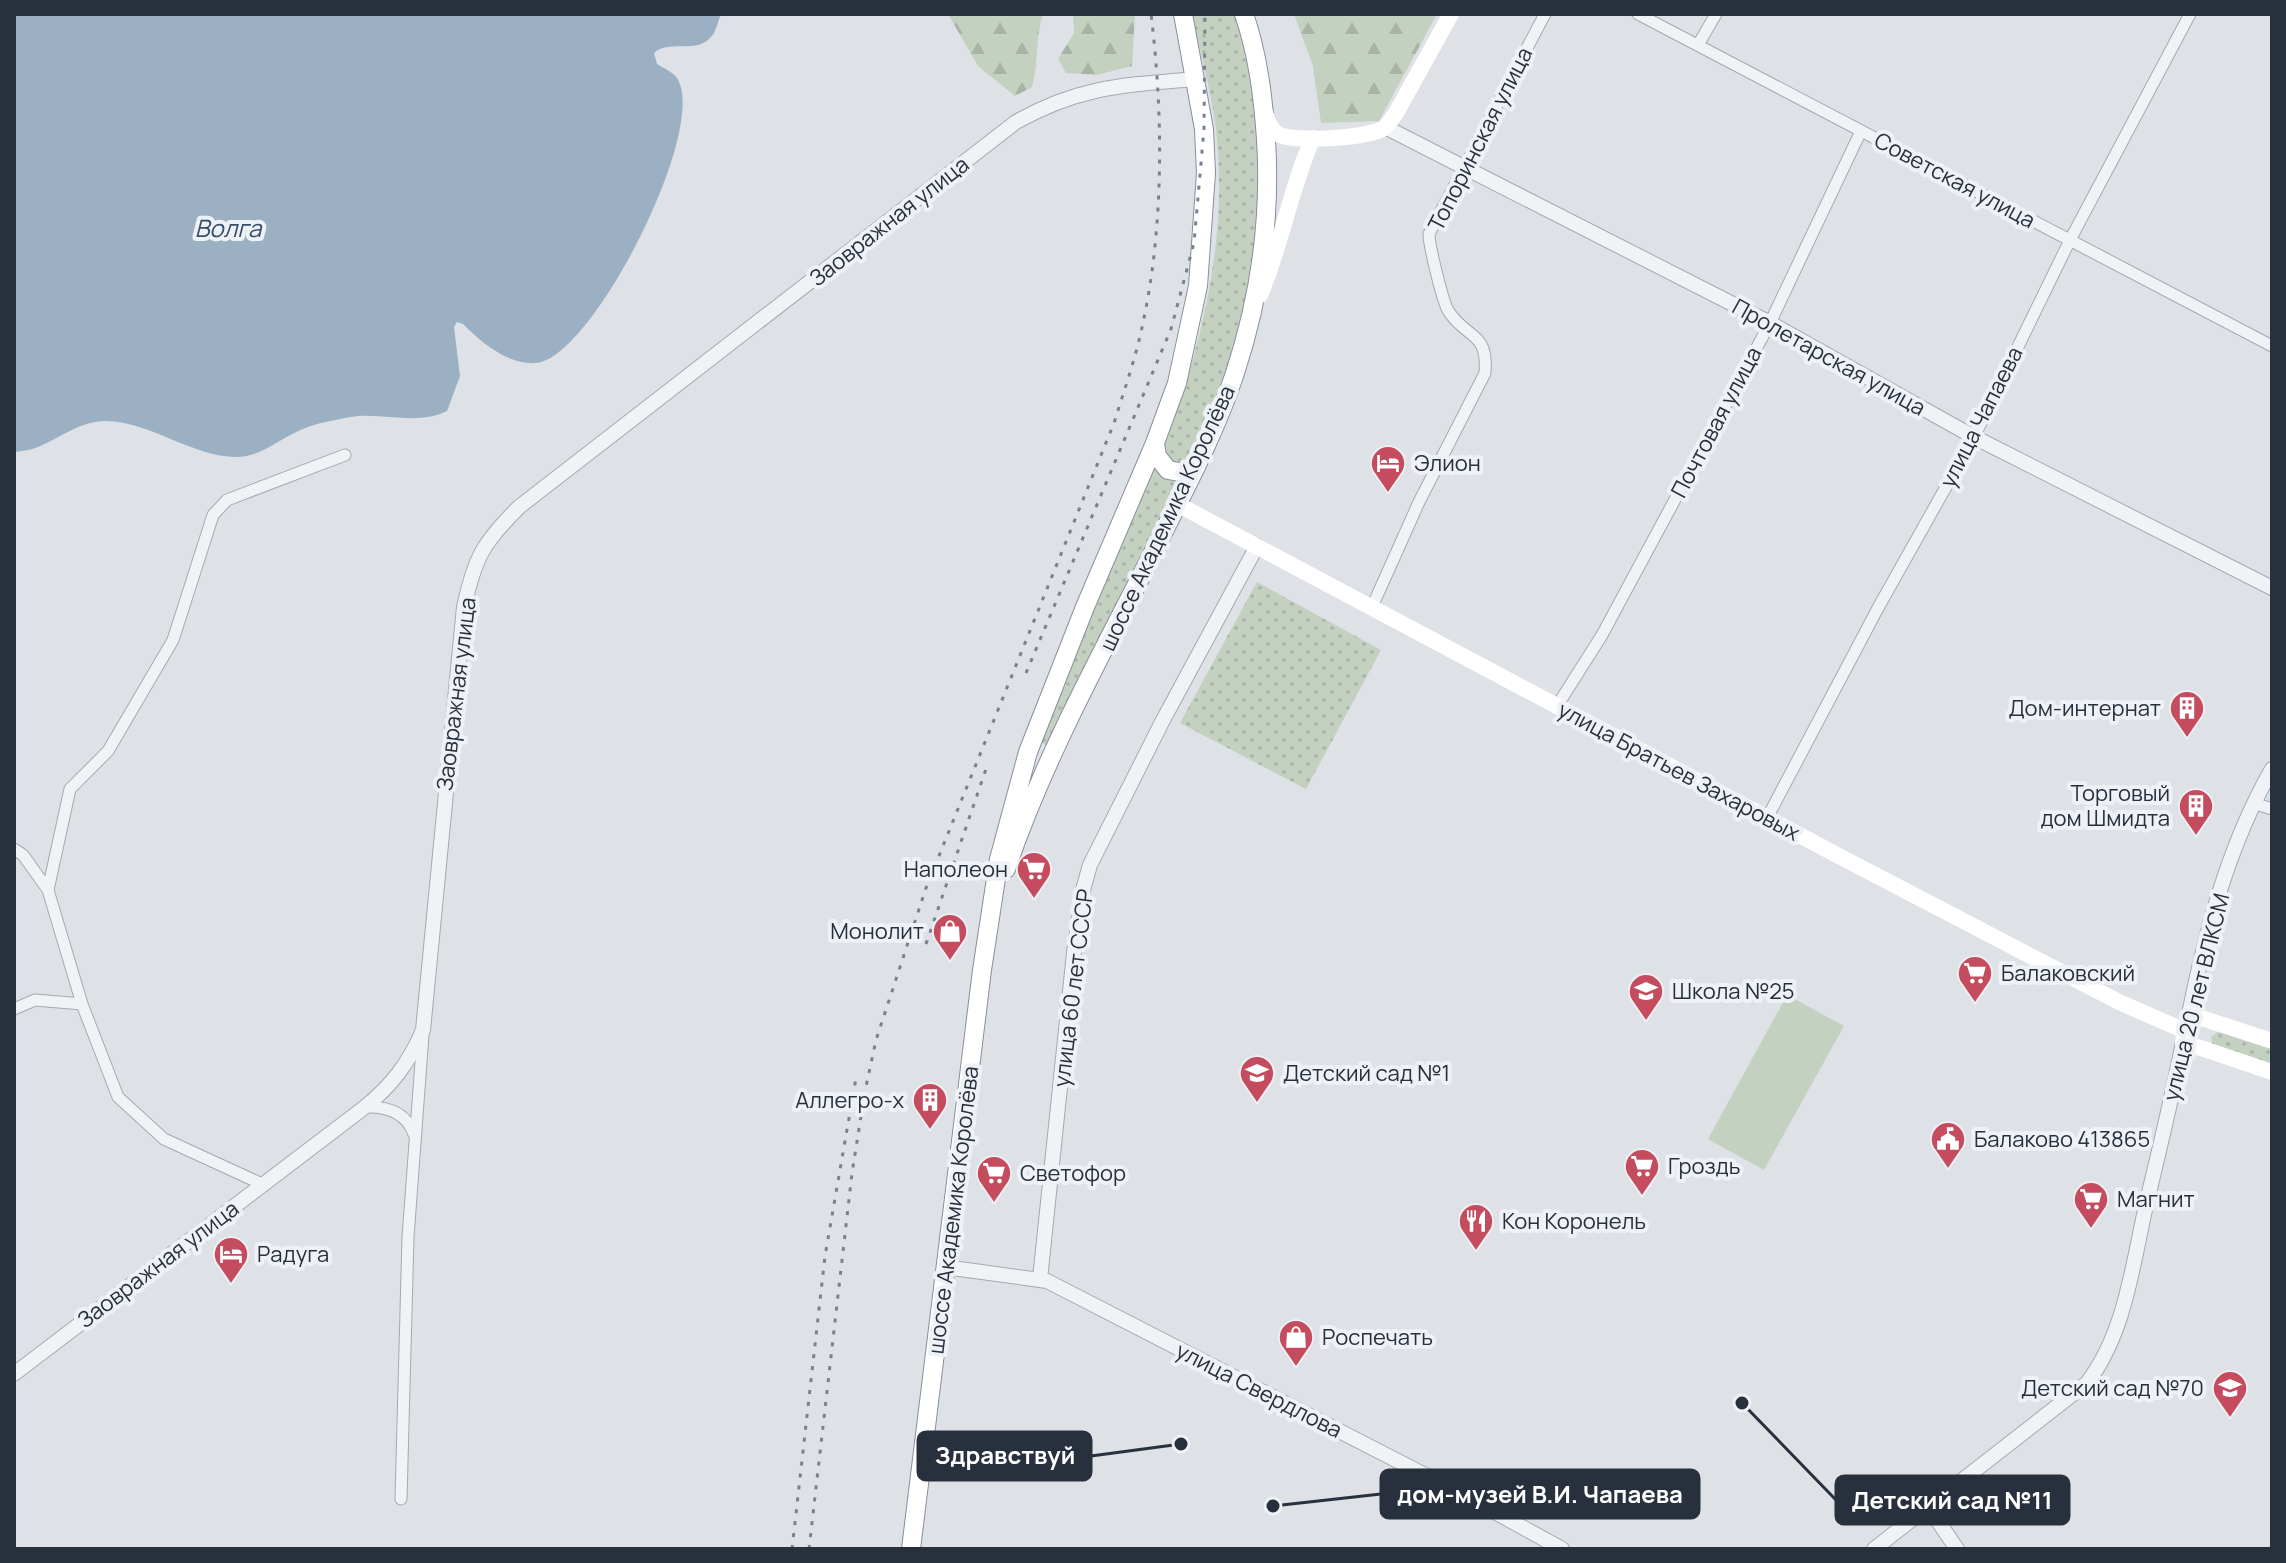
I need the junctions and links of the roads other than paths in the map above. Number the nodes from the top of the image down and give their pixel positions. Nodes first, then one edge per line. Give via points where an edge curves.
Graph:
1 (1183, 14) edge
2 (1244, 14) edge
3 (1451, 14) edge
4 (1545, 14) edge
5 (1638, 14) edge
6 (1716, 14) edge
7 (2190, 14) edge
8 (1698, 45) junction
9 (1196, 79) junction
10 (1264, 112) junction
11 (1385, 127) junction
12 (1861, 131) junction
13 (1313, 138) junction
14 (1462, 168) junction
15 (2070, 240) junction
16 (1253, 311) junction
17 (1770, 323) junction
18 (2272, 346) edge
19 (1974, 437) junction
20 (1155, 443) junction
21 (345, 455) dead end
22 (1195, 468) junction
23 (1177, 504) junction
24 (1257, 546) junction
25 (2272, 588) edge
26 (1372, 607) junction
27 (1557, 706) junction
28 (2272, 769) edge
29 (2253, 803) junction
30 (2272, 809) edge
31 (1767, 818) junction
32 (14, 849) edge
33 (48, 890) junction
34 (993, 909) junction
35 (82, 1004) junction
36 (14, 1009) edge
37 (2186, 1029) junction
38 (423, 1030) junction
39 (2272, 1041) edge
40 (2272, 1072) edge
41 (365, 1107) junction
42 (415, 1138) junction
43 (262, 1184) junction
44 (945, 1267) junction
45 (1040, 1279) junction
46 (14, 1374) edge
47 (401, 1499) dead end
48 (1929, 1508) junction
49 (917, 1510) junction
50 (911, 1549) edge
51 (918, 1549) edge
52 (1562, 1549) edge
53 (1874, 1549) edge
54 (1957, 1549) edge

1 - 9 highway, шоссе Академика Королёва
2 - 10 highway, шоссе Академика Королёва via 1260,71
3 - 11 main road
4 - 14 street, Топоринская улица
5 - 8 street, Советская улица
6 - 8 street
7 - 15 street, улица Чапаева
8 - 12 street, Советская улица
9 - 20 highway, шоссе Академика Королёва via 1204,129 1204,239 1189,338
9 - 38 street, Заовражная улица via 1074,95 1016,122 519,507 493,533 472,569 464,607
10 - 13 main road via 1277,133
10 - 16 highway, шоссе Академика Королёва via 1267,221
11 - 13 main road
11 - 14 street, Пролетарская улица
12 - 15 street, Советская улица
12 - 17 street, Почтовая улица
13 - 16 main road
14 - 17 street, Пролетарская улица
14 - 26 street, Топоринская улица via 1429,239 1448,311 1481,342 1485,373
15 - 18 street, Советская улица
15 - 19 street, улица Чапаева
16 - 22 highway, шоссе Академика Королёва via 1235,374
17 - 19 street, Пролетарская улица
17 - 27 street, Почтовая улица via 1602,635
19 - 25 street, Пролетарская улица
19 - 31 street, улица Чапаева
20 - 22 highway via 1168,470 1185,473
20 - 34 highway, шоссе Академика Королёва via 1028,752 999,859
21 - 33 street via 227,500 213,515 173,640 108,751 70,789
22 - 23 highway, шоссе Академика Королёва
23 - 24 main road, улица Братьев Захаровых
23 - 34 highway, шоссе Академика Королёва via 1050,761
24 - 26 main road, улица Братьев Захаровых
24 - 45 street, улица 60 лет СССР via 1090,865 1074,953
26 - 27 main road, улица Братьев Захаровых
27 - 31 main road, улица Братьев Захаровых
28 - 29 street, улица 20 лет ВЛКСМ
29 - 30 street
29 - 37 street, улица 20 лет ВЛКСМ via 2232,856
31 - 37 main road, улица Братьев Захаровых via 2119,1002
32 - 33 street
33 - 35 street
34 - 44 highway, шоссе Академика Королёва
35 - 36 street via 35,1000
35 - 43 street via 118,1097 164,1139
37 - 39 main road, улица Братьев Захаровых
37 - 40 main road, улица Братьев Захаровых
37 - 48 street, улица 20 лет ВЛКСМ via 2125,1297 2102,1363 2087,1383
38 - 41 street, Заовражная улица via 403,1070
38 - 42 street
41 - 42 street via 392,1110 403,1117
41 - 43 street, Заовражная улица
42 - 47 street
43 - 46 street, Заовражная улица
44 - 45 street, улица Свердлова
44 - 49 highway, шоссе Академика Королёва
45 - 52 street, улица Свердлова
48 - 53 street, улица 20 лет ВЛКСМ
48 - 54 street
49 - 50 highway, шоссе Академика Королёва
49 - 51 highway, шоссе Академика Королёва

